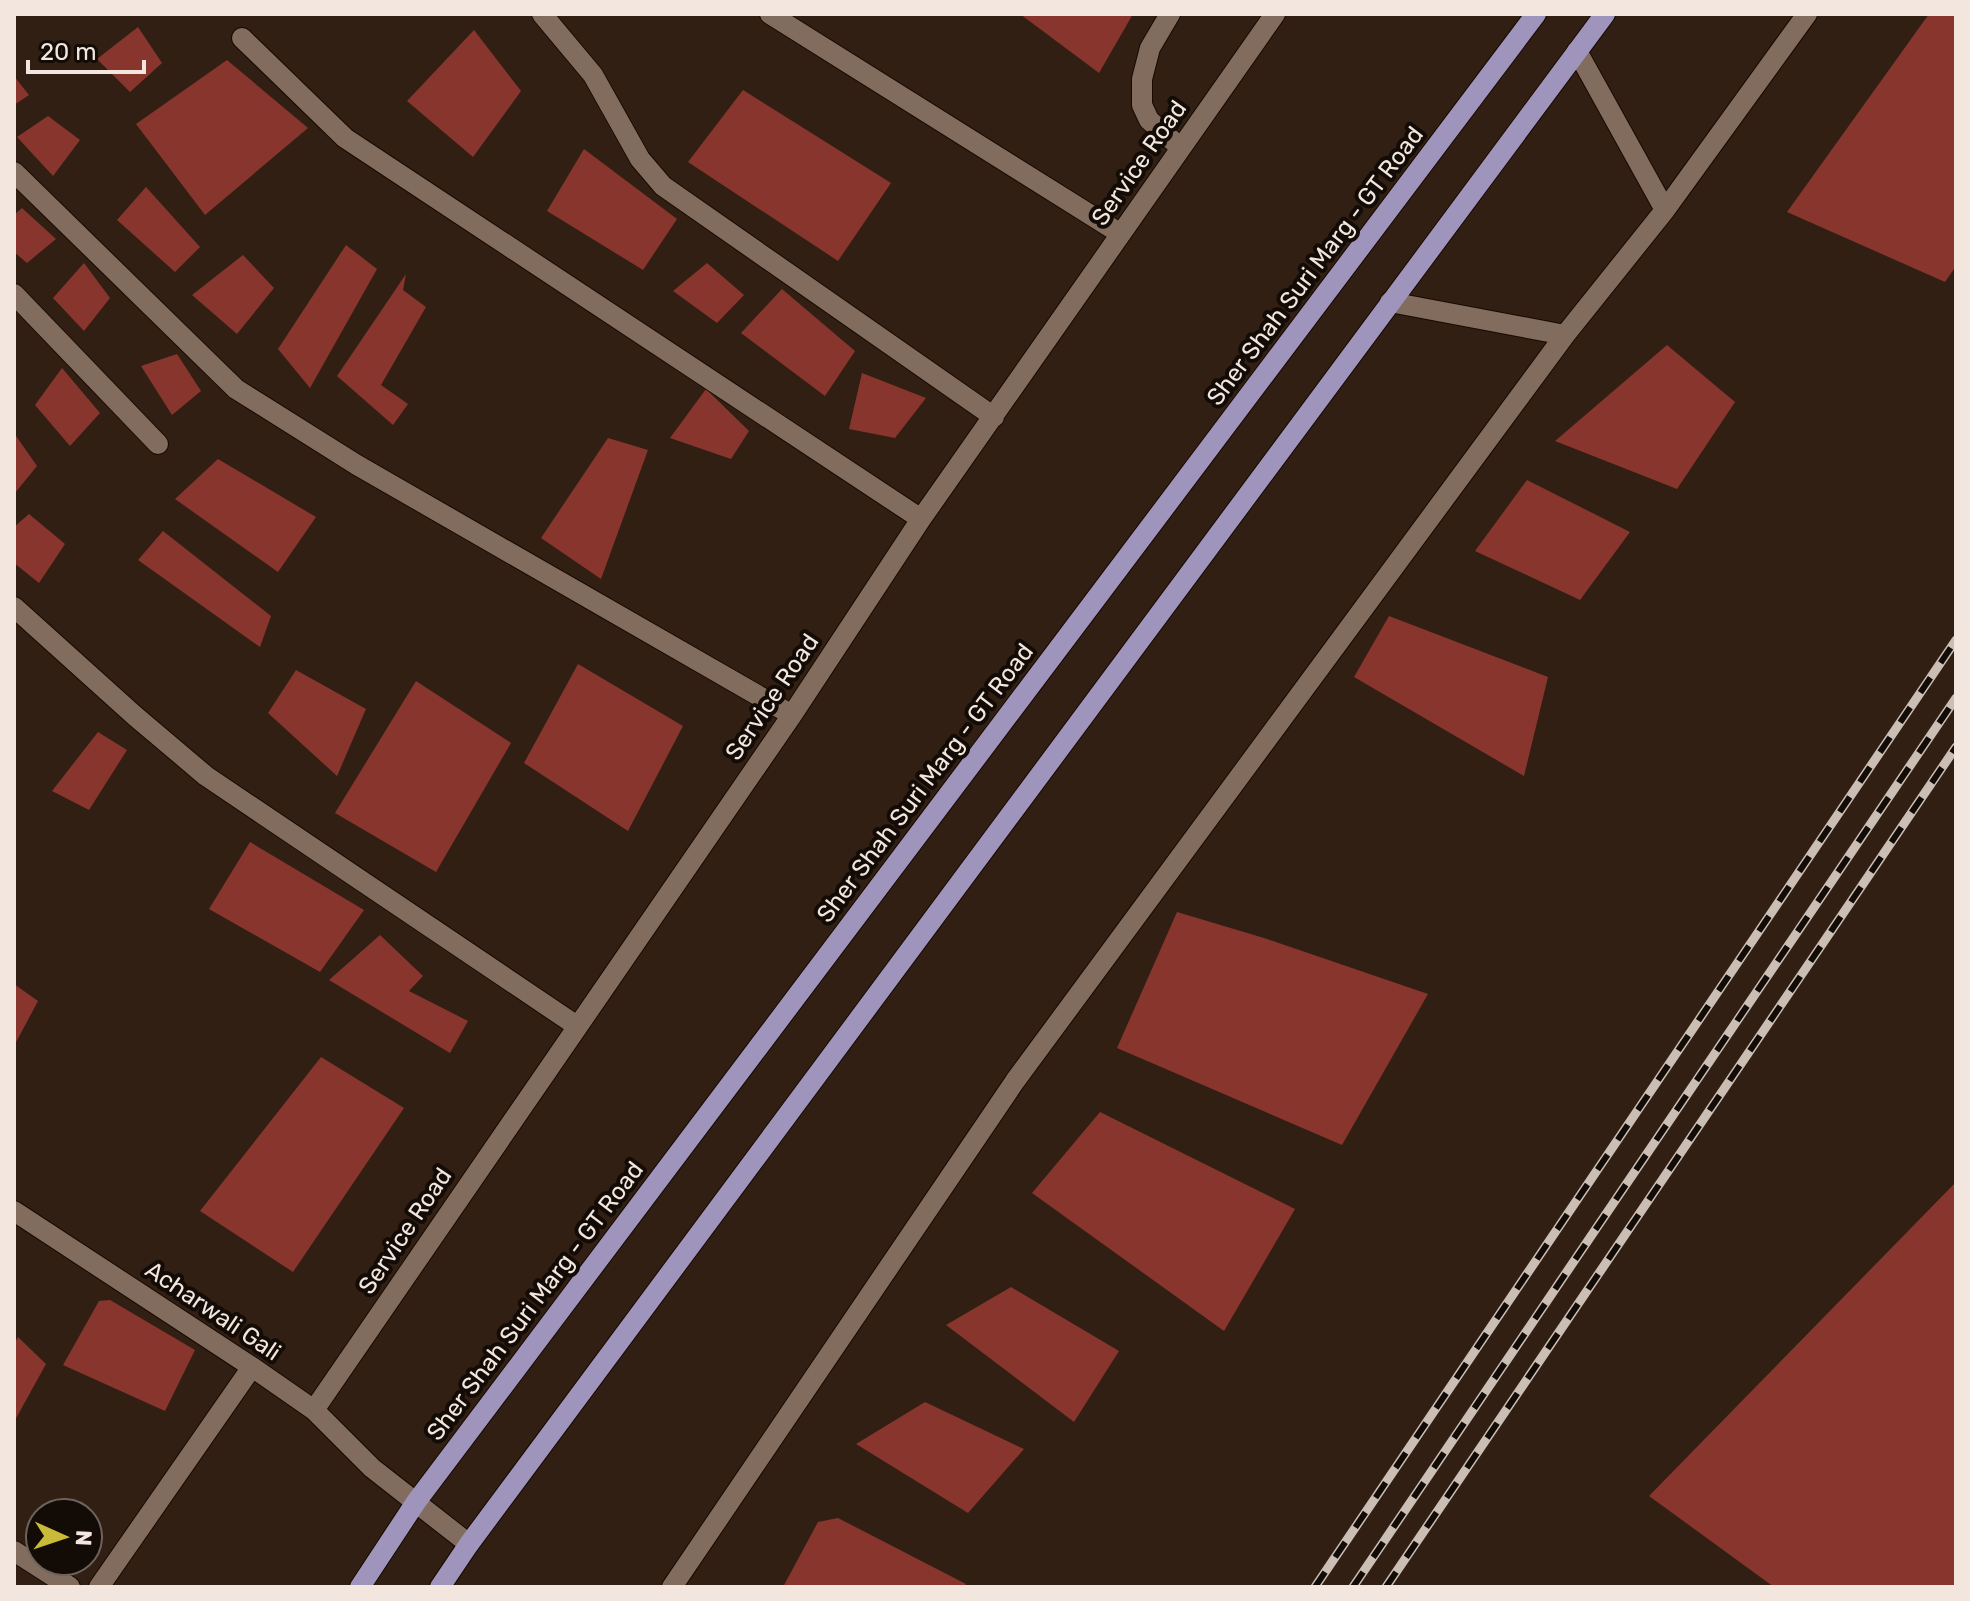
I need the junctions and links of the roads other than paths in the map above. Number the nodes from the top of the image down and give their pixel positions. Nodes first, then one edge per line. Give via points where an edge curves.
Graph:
1 (542, 14) edge
2 (770, 14) edge
3 (1170, 14) edge
4 (1275, 14) edge
5 (1536, 14) edge
6 (1605, 14) edge
7 (1807, 14) edge
8 (242, 38) dead end
9 (1577, 51) junction
10 (1181, 148) junction
11 (14, 172) edge
12 (1665, 210) junction
13 (1121, 234) junction
14 (14, 294) edge
15 (1390, 302) junction
16 (1565, 335) junction
17 (994, 417) junction
18 (158, 444) dead end
19 (921, 519) junction
20 (14, 607) edge
21 (792, 715) junction
22 (577, 1026) junction
23 (14, 1211) edge
24 (252, 1367) junction
25 (314, 1410) junction
26 (416, 1502) junction
27 (469, 1544) junction
28 (14, 1551) edge
29 (70, 1587) edge
30 (99, 1587) edge
31 (360, 1587) edge
32 (440, 1587) edge
33 (672, 1587) edge

1 - 17 street via 593,75 640,159 663,186
2 - 13 street
3 - 10 street via 1150,48 1142,105 1149,120
4 - 10 street, Service Road
5 - 26 main road, Sher Shah Suri Marg - GT Road
6 - 9 main road
7 - 12 street
8 - 19 street via 345,138
9 - 12 street
9 - 15 main road
10 - 13 street, Service Road
11 - 21 street via 236,389 357,465
12 - 16 street
13 - 17 street, Service Road
14 - 18 street
15 - 16 street
15 - 27 main road
16 - 33 street via 1015,1081
17 - 19 street, Service Road
19 - 21 street, Service Road
20 - 22 street via 206,776
21 - 22 street, Service Road
22 - 25 street, Service Road
23 - 24 street, Acharwali Gali
24 - 25 street, Acharwali Gali
24 - 30 street
25 - 26 street, Acharwali Gali via 372,1468
26 - 27 street, Acharwali Gali
26 - 31 main road, Sher Shah Suri Marg - GT Road
27 - 32 main road
28 - 29 street

